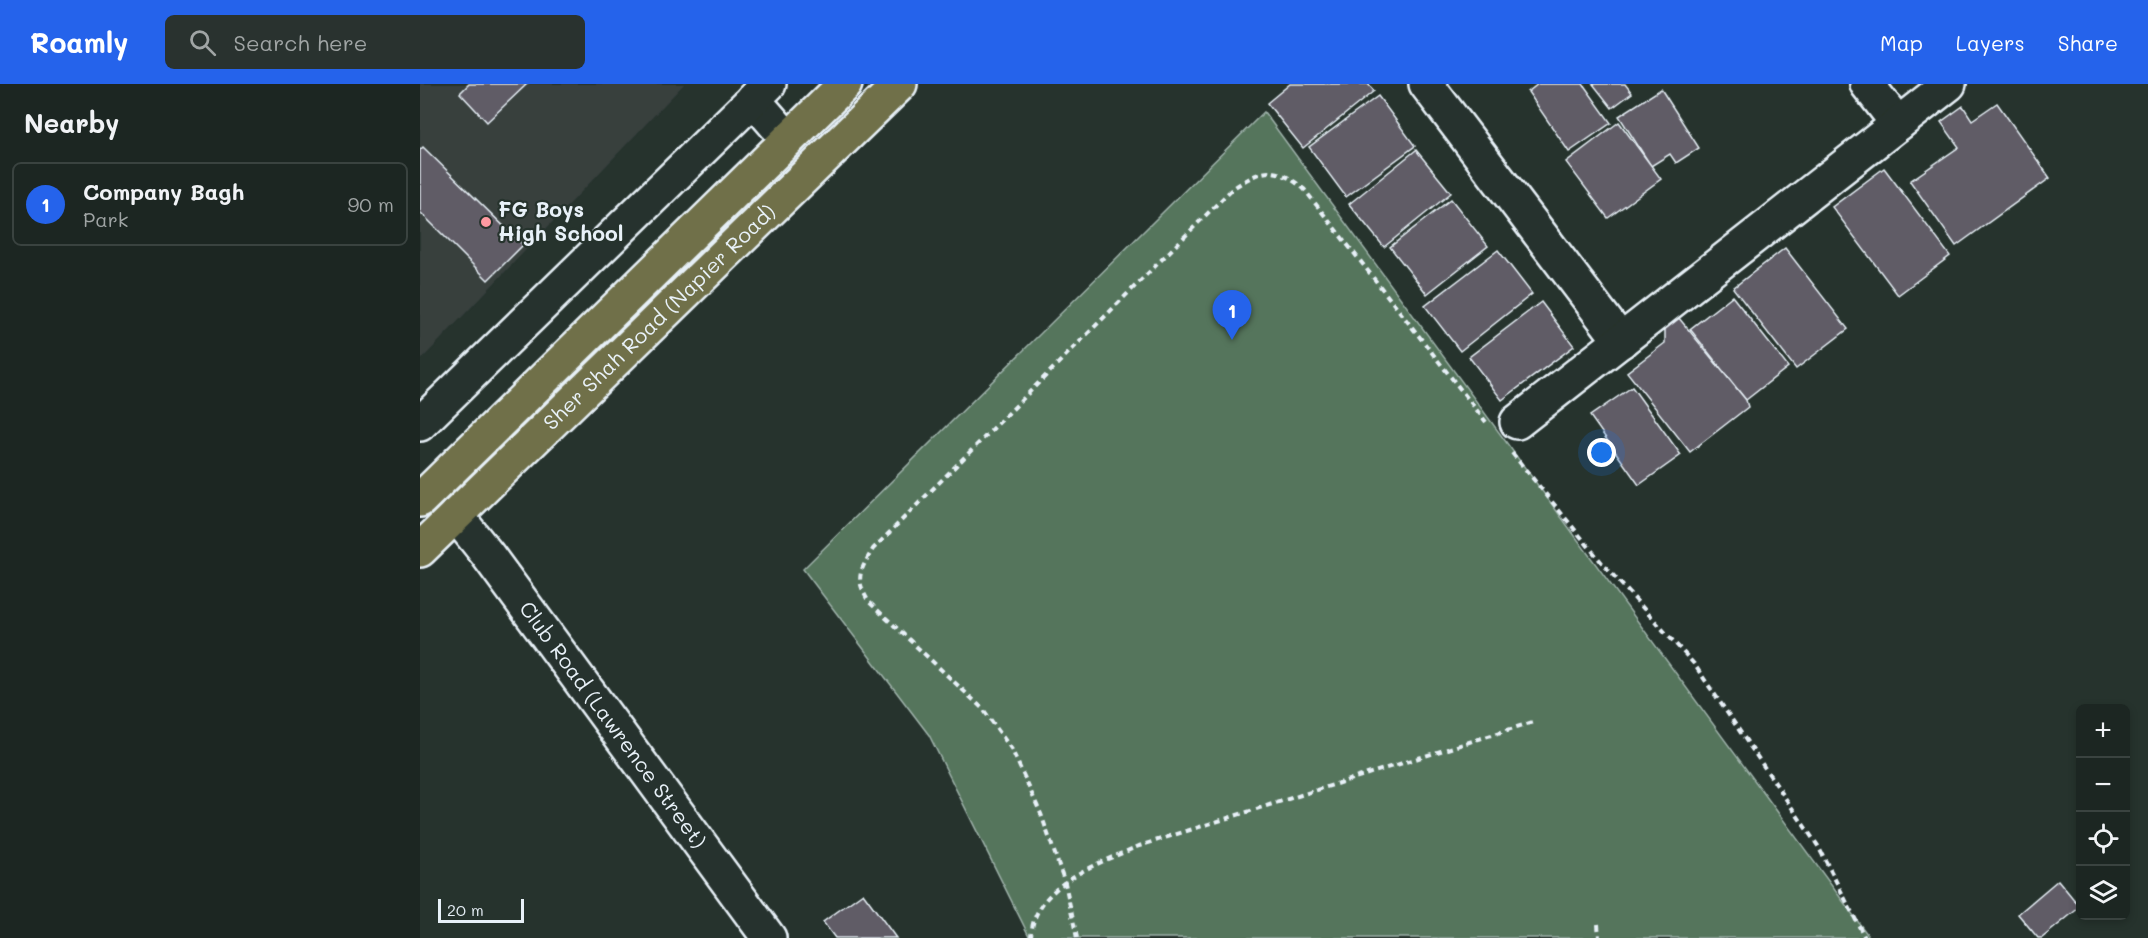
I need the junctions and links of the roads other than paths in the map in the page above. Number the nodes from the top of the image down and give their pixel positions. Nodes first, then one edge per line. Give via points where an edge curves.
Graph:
1 (845, 84) edge
2 (900, 84) edge
3 (1426, 84) edge
4 (1867, 84) edge
5 (1949, 84) edge
6 (761, 92) edge
7 (1898, 124) junction
8 (788, 140) junction
9 (1621, 341) junction
10 (420, 424) edge
11 (1506, 434) road end
12 (421, 498) edge
13 (456, 516) junction
14 (420, 550) edge
15 (769, 938) edge

1 - 8 main road, Sher Shah Road (Napier Road)
2 - 13 main road, Sher Shah Road (Napier Road)
3 - 9 street
4 - 7 street
5 - 7 street
6 - 8 street
6 - 10 street
7 - 9 street
8 - 12 main road, Sher Shah Road (Napier Road)
9 - 11 street
13 - 14 main road, Sher Shah Road (Napier Road)
13 - 15 street, Club Road (Lawrence Street)

